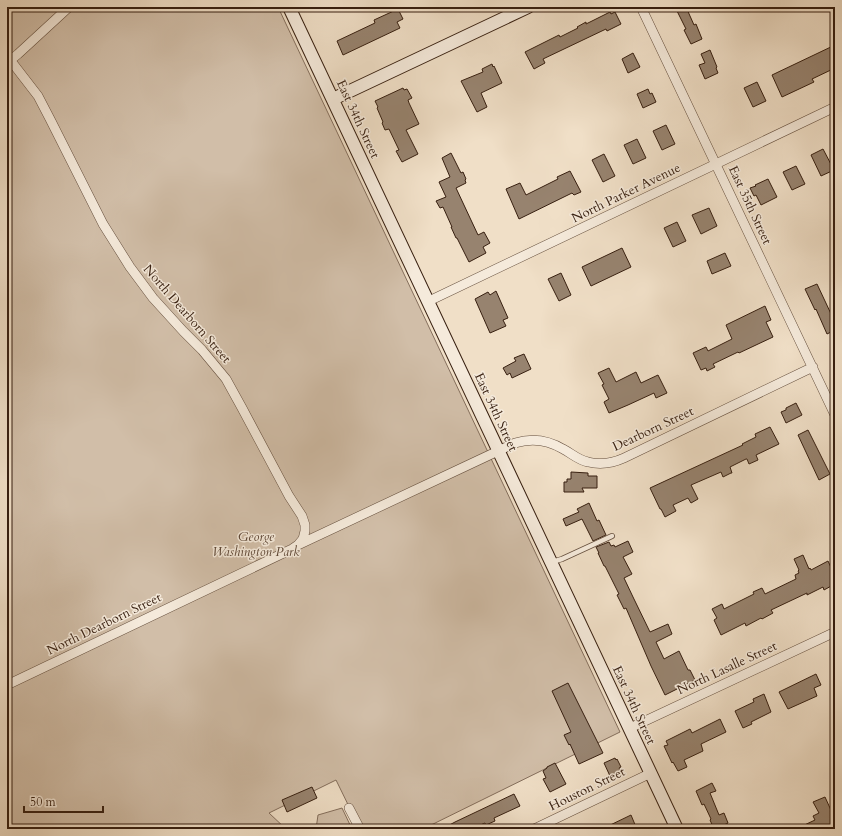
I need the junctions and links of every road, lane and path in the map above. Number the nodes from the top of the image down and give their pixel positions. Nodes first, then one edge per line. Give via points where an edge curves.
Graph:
1 (70, 7) edge
2 (289, 7) edge
3 (528, 7) edge
4 (641, 7) edge
5 (9, 62) edge
6 (333, 99) junction
7 (835, 107) edge
8 (716, 164) junction
9 (429, 301) junction
10 (813, 367) junction
11 (835, 415) edge
12 (499, 451) junction
13 (612, 536) dead end
14 (298, 545) junction
15 (552, 562) junction
16 (835, 632) edge
17 (7, 685) edge
18 (630, 728) junction
19 (651, 773) junction
20 (349, 808) dead end
21 (360, 829) edge
22 (534, 829) edge
23 (677, 829) edge

1 - 5 street
2 - 6 main road, East 34th Street
3 - 6 main road
4 - 8 street, East 35th Street
5 - 14 street, North Dearborn Street via 38,96 97,213 130,267 153,298 202,350 226,380 240,403 302,516 305,531
6 - 9 main road, East 34th Street
7 - 8 street, North Parker Avenue
8 - 9 street, North Parker Avenue
8 - 10 street, East 35th Street
9 - 12 main road, East 34th Street
10 - 11 street, East 35th Street
10 - 12 street, Dearborn Street via 614,462 588,462 553,444 538,440 519,442
12 - 14 street, North Dearborn Street
12 - 15 main road, East 34th Street
13 - 15 lane
14 - 17 street, North Dearborn Street
15 - 18 main road, East 34th Street
16 - 18 street, North Lasalle Street
18 - 19 main road, East 34th Street
19 - 22 street, Houston Street
19 - 23 main road, East 34th Street
20 - 21 street

